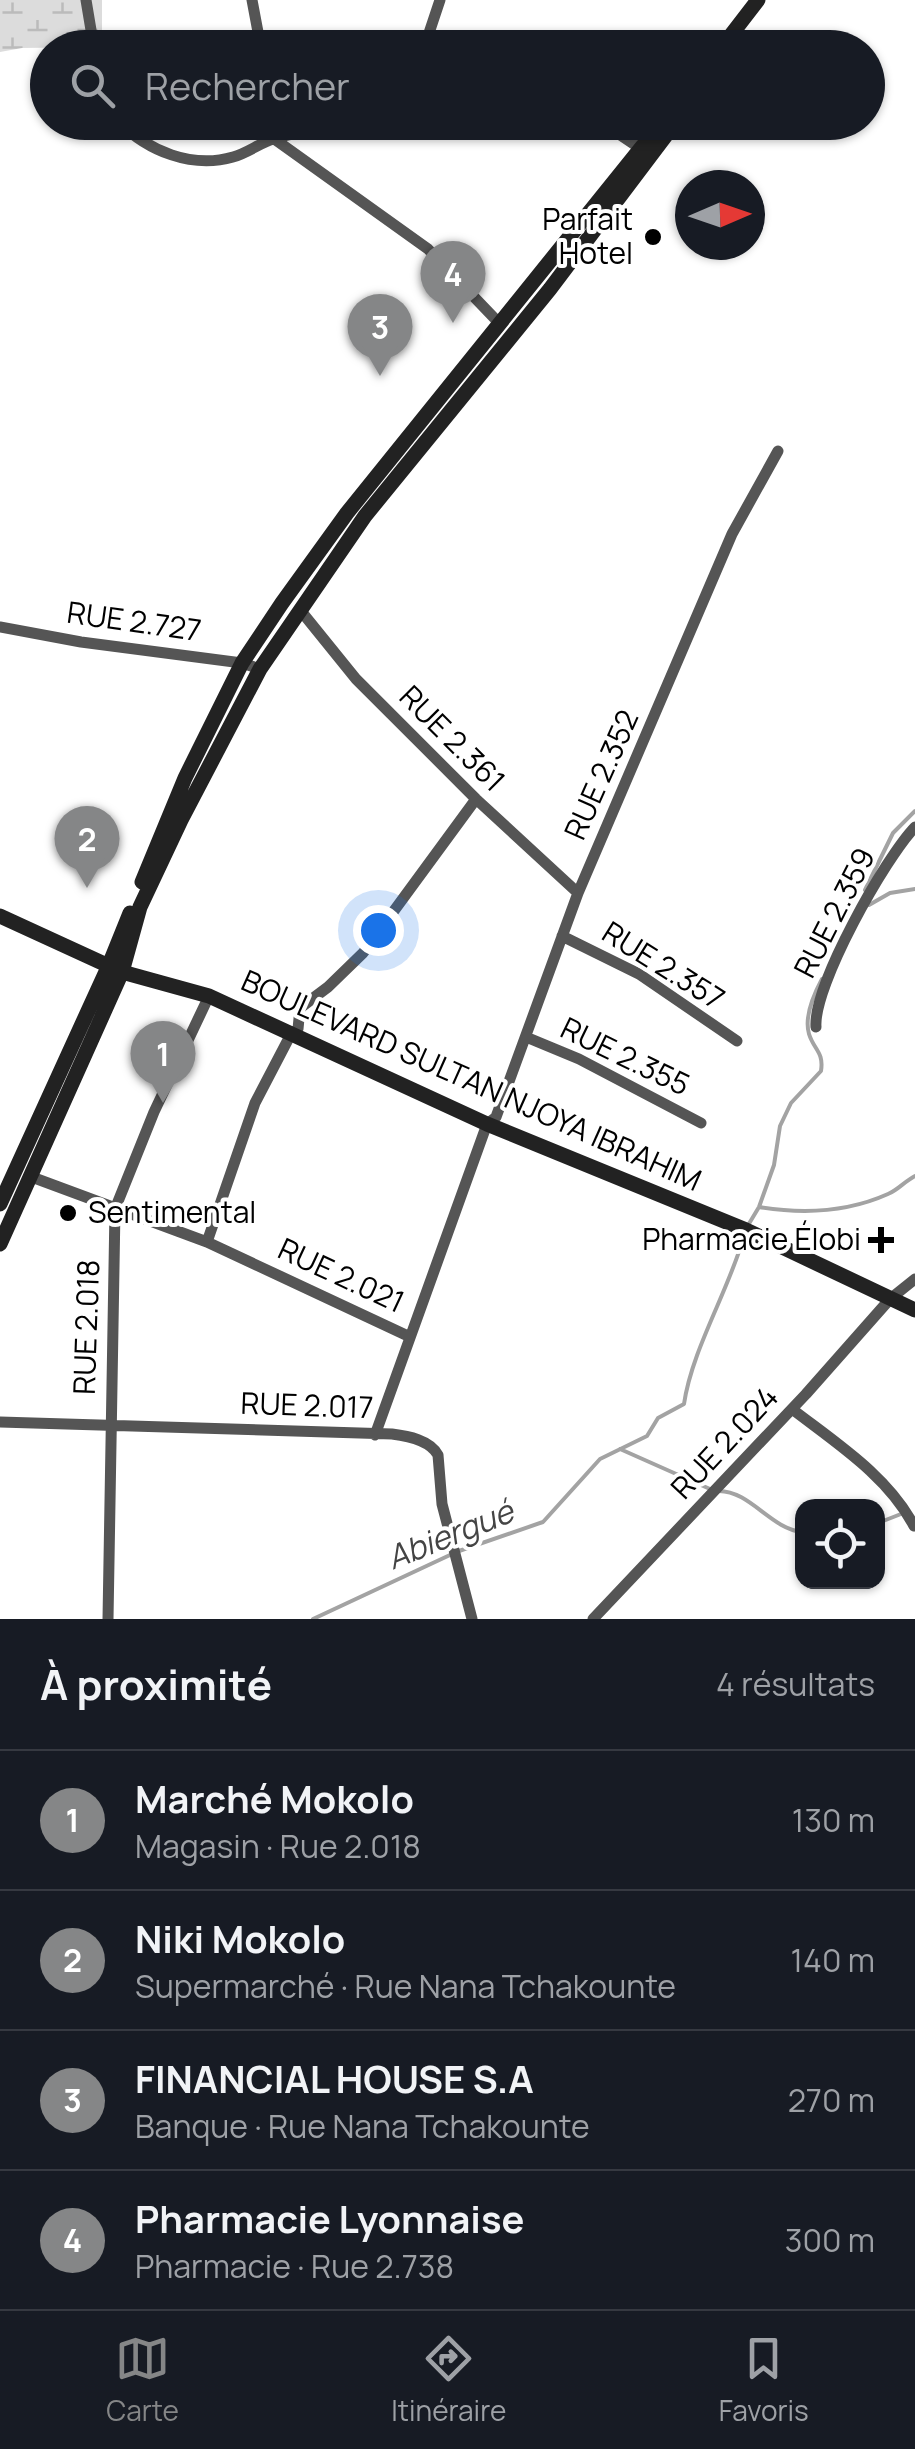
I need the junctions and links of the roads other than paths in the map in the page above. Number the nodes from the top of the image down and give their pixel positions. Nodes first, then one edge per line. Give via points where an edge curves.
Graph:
1 (86, 0) edge
2 (252, 0) edge
3 (440, 0) edge
4 (757, 0) edge
5 (770, 0) edge
6 (91, 30) edge
7 (258, 30) edge
8 (433, 30) edge
9 (734, 30) edge
10 (748, 30) edge
11 (138, 140) edge
12 (269, 140) edge
13 (276, 140) edge
14 (628, 140) edge
15 (652, 140) edge
16 (658, 140) edge
17 (646, 152) junction
18 (499, 323) junction
19 (778, 451) dead end
20 (301, 610) junction
21 (0, 627) edge
22 (242, 663) junction
23 (260, 669) junction
24 (476, 799) junction
25 (915, 827) edge
26 (167, 834) junction
27 (578, 893) junction
28 (0, 916) edge
29 (562, 936) junction
30 (116, 969) junction
31 (209, 996) junction
32 (816, 1027) dead end
33 (291, 1034) junction
34 (526, 1037) junction
35 (737, 1041) dead end
36 (701, 1123) dead end
37 (487, 1124) junction
38 (29, 1176) junction
39 (6, 1203) edge
40 (115, 1209) junction
41 (207, 1242) junction
42 (0, 1244) edge
43 (915, 1279) edge
44 (890, 1299) junction
45 (915, 1310) edge
46 (408, 1336) junction
47 (792, 1410) junction
48 (0, 1422) edge
49 (109, 1425) junction
50 (375, 1434) junction
51 (914, 1526) edge
52 (108, 1619) edge
53 (472, 1619) edge
54 (593, 1619) edge

1 - 6 street
2 - 7 street
3 - 8 street
4 - 9 main road
5 - 10 main road
11 - 12 street via 164,154 208,161 236,157
13 - 18 street via 428,249
14 - 17 street
15 - 17 main road
16 - 17 main road
17 - 18 main road
17 - 20 main road via 550,289 364,516
18 - 22 main road via 347,513
19 - 27 street, RUE 2.352 via 732,534
20 - 23 main road
20 - 24 street, RUE 2.361 via 356,678
21 - 22 street, RUE 2.727
22 - 23 street, RUE 2.727
22 - 26 main road
23 - 26 main road
24 - 27 street, RUE 2.361
24 - 33 street via 363,953 300,1008
25 - 32 street, RUE 2.359 via 896,846 867,898 820,996
26 - 30 main road
27 - 29 street, RUE 2.352
28 - 30 main road, BOULEVARD SULTAN NJOYA IBRAHIM
29 - 34 street, RUE 2.352
29 - 35 street, RUE 2.357 via 639,974
30 - 31 main road, BOULEVARD SULTAN NJOYA IBRAHIM
30 - 38 main road
30 - 39 main road
31 - 33 main road, BOULEVARD SULTAN NJOYA IBRAHIM
31 - 40 street, RUE 2.018
33 - 37 main road, BOULEVARD SULTAN NJOYA IBRAHIM
33 - 41 street via 255,1103
34 - 36 street, RUE 2.355
34 - 37 street, RUE 2.352 via 496,1117
37 - 44 main road, BOULEVARD SULTAN NJOYA IBRAHIM via 746,1230
37 - 46 street, RUE 2.352
38 - 39 main road
38 - 40 street, RUE 2.021
39 - 42 main road
40 - 41 street, RUE 2.021
40 - 49 street, RUE 2.018
41 - 46 street, RUE 2.021
43 - 44 street, RUE 2.024
44 - 45 main road, BOULEVARD SULTAN NJOYA IBRAHIM
44 - 47 street, RUE 2.024
46 - 50 street, RUE 2.352
47 - 51 street via 901,1501
47 - 54 street, RUE 2.024
48 - 49 street, RUE 2.017
49 - 50 street, RUE 2.017
49 - 52 street, RUE 2.018
50 - 53 street, RUE 2.017 via 404,1436 436,1450 442,1504

